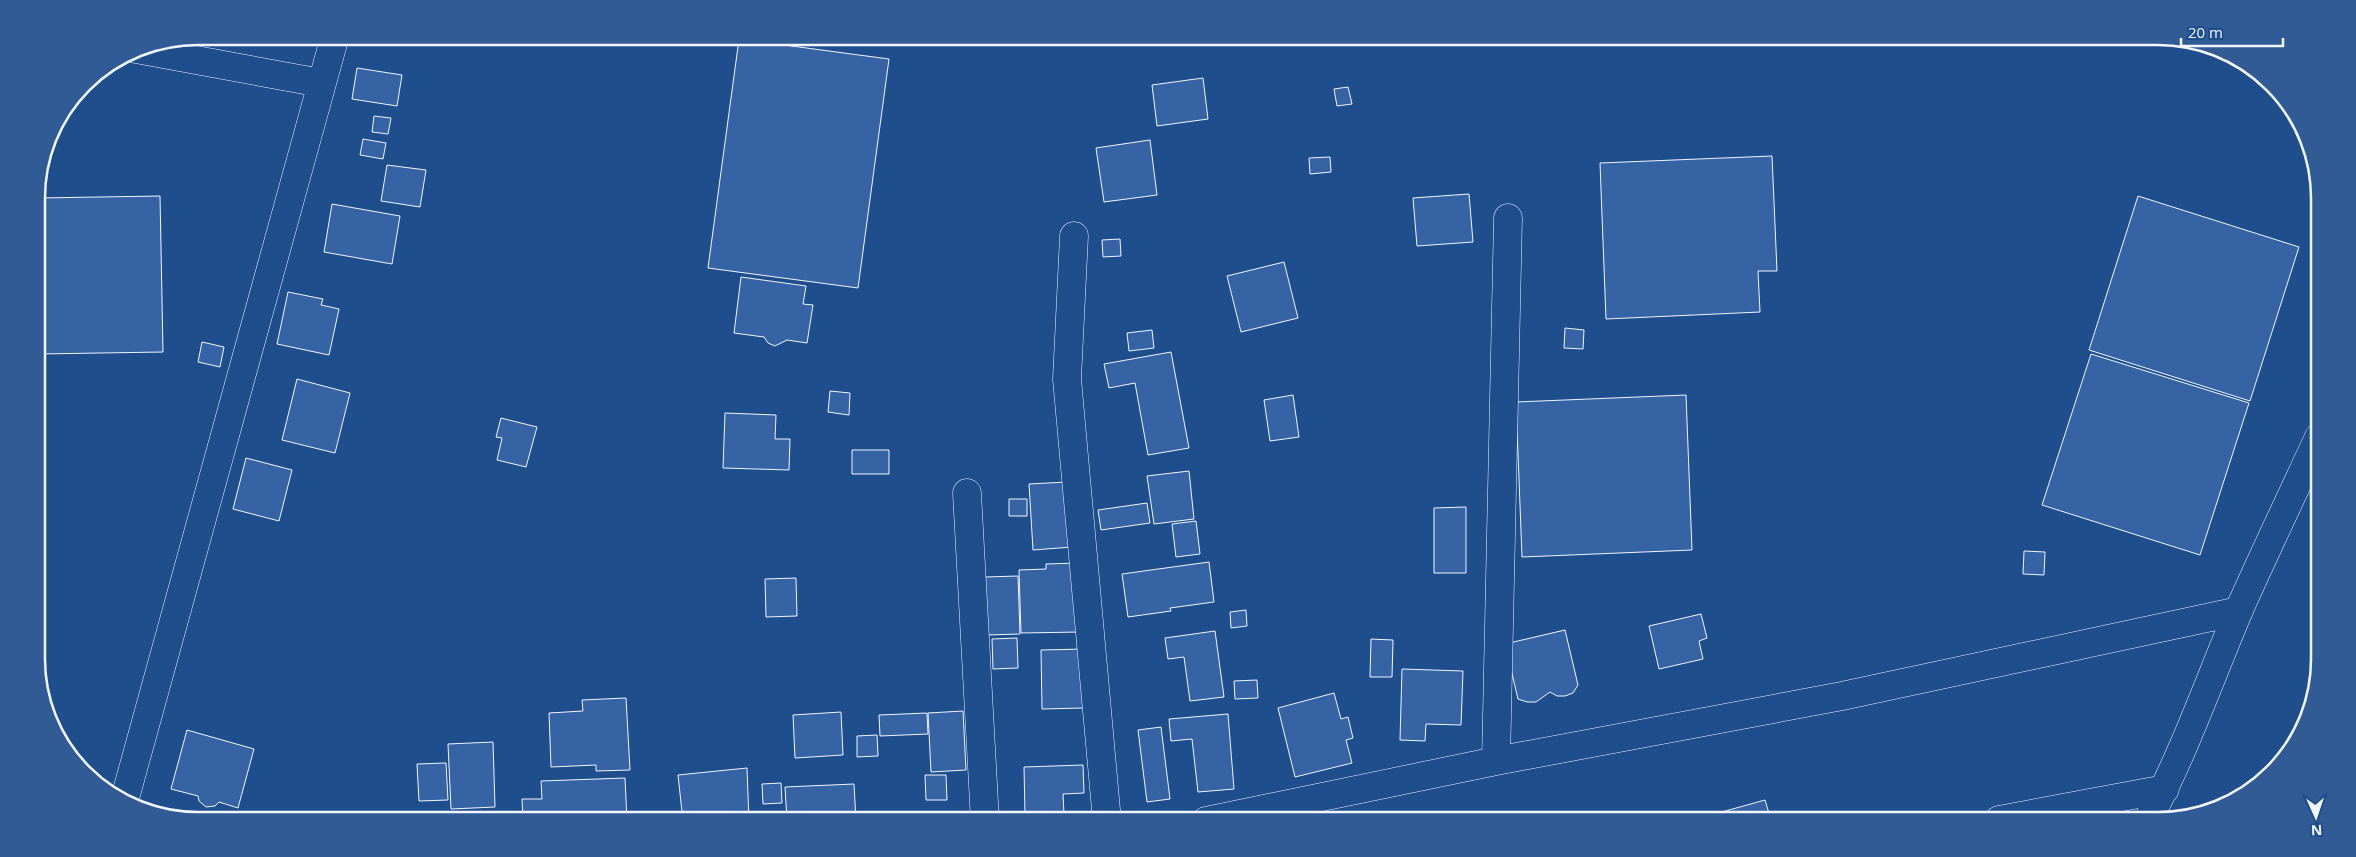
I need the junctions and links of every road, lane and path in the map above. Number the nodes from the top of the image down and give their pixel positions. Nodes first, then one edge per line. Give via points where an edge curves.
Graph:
1 (333, 45) edge
2 (153, 52) edge
3 (322, 83) junction
4 (1508, 218) dead end
5 (1074, 236) dead end
6 (2311, 465) edge
7 (967, 493) dead end
8 (2239, 611) junction
9 (1496, 761) junction
10 (2165, 789) junction
11 (126, 793) edge
12 (985, 812) edge
13 (1106, 812) edge
14 (1250, 812) edge
15 (2042, 812) edge
16 (2152, 812) edge

1 - 3 street
2 - 3 street
3 - 11 street
4 - 9 street
5 - 13 street via 1067,379
6 - 8 street
7 - 12 street
8 - 9 street via 1842,696
8 - 10 street
9 - 14 street
10 - 15 street
10 - 16 street

